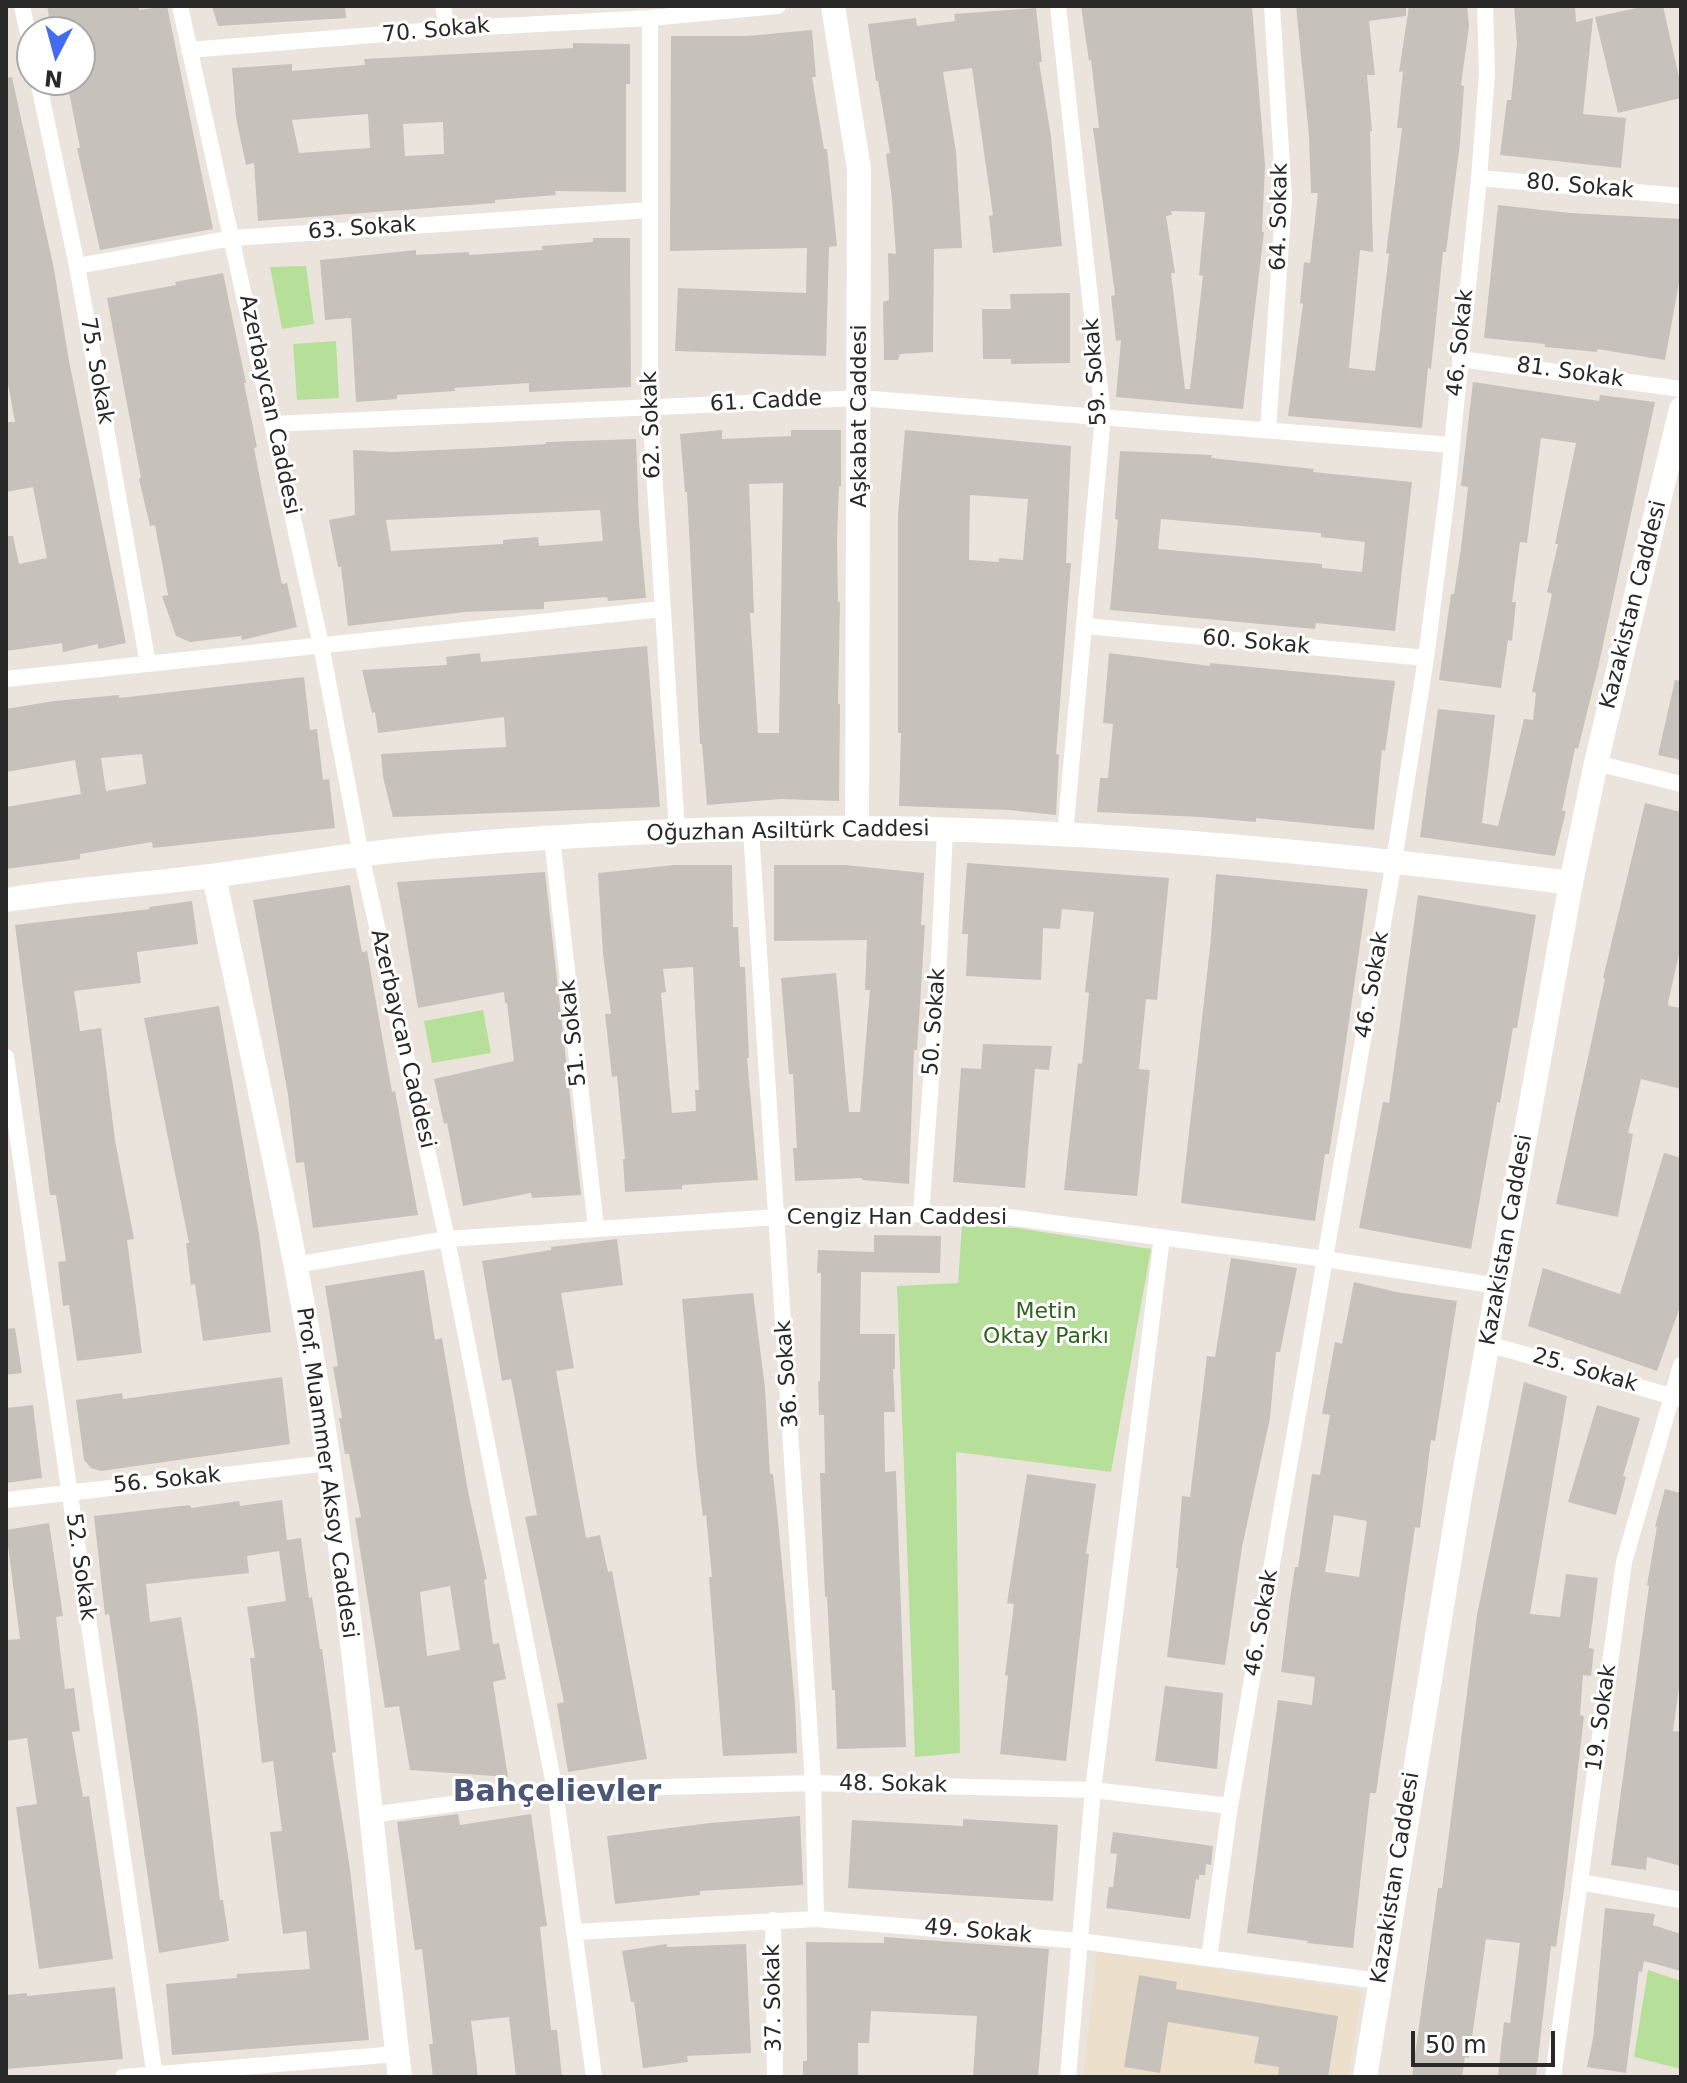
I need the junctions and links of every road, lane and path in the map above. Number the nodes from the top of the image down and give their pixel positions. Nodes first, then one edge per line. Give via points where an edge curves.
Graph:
1 (180, 6) edge
2 (443, 6) edge
3 (778, 6) edge
4 (833, 6) edge
5 (1058, 6) edge
6 (1272, 6) edge
7 (1485, 6) edge
8 (650, 18) junction
9 (447, 29) junction
10 (189, 50) junction
11 (41, 96) edge
12 (1479, 178) junction
13 (1681, 196) edge
14 (650, 210) junction
15 (233, 238) junction
16 (77, 266) junction
17 (1460, 359) junction
18 (1681, 389) edge
19 (860, 398) junction
20 (650, 407) junction
21 (1681, 409) edge
22 (1103, 416) junction
23 (272, 424) junction
24 (1268, 429) junction
25 (1451, 445) junction
26 (662, 609) junction
27 (1086, 626) junction
28 (321, 645) junction
29 (1426, 658) junction
30 (148, 664) junction
31 (6, 679) edge
32 (1596, 763) junction
33 (1681, 784) edge
34 (857, 829) junction
35 (751, 830) junction
36 (677, 831) junction
37 (945, 831) junction
38 (1065, 834) junction
39 (552, 838) junction
40 (361, 855) junction
41 (1394, 861) junction
42 (214, 876) junction
43 (1571, 883) junction
44 (6, 900) edge
45 (6, 1057) edge
46 (921, 1214) junction
47 (778, 1217) junction
48 (596, 1227) junction
49 (1162, 1237) junction
50 (447, 1239) junction
51 (1325, 1259) junction
52 (295, 1265) junction
53 (1498, 1286) junction
54 (1488, 1344) junction
55 (1681, 1365) edge
56 (1676, 1397) edge
57 (329, 1463) junction
58 (69, 1492) junction
59 (6, 1500) edge
60 (813, 1783) junction
61 (555, 1790) junction
62 (1093, 1790) junction
63 (1230, 1806) junction
64 (371, 1815) junction
65 (1580, 1882) junction
66 (1681, 1900) edge
67 (816, 1919) junction
68 (773, 1920) junction
69 (574, 1932) junction
70 (1080, 1941) junction
71 (1209, 1958) junction
72 (1379, 1981) junction
73 (398, 2066) edge
74 (155, 2075) edge
75 (123, 2077) edge
76 (594, 2077) edge
77 (775, 2077) edge
78 (1068, 2077) edge
79 (1365, 2077) edge
80 (1553, 2077) edge

1 - 10 street, Azerbaycan Caddesi
2 - 9 street
3 - 8 street, 70. Sokak
4 - 19 main road, Aşkabat Caddesi via 859,169
5 - 22 street, 59. Sokak
6 - 24 street, 64. Sokak via 1284,198
7 - 12 street, 46. Sokak via 1487,74
8 - 9 street, 70. Sokak
8 - 14 street, 62. Sokak
9 - 10 street, 70. Sokak
10 - 15 street, Azerbaycan Caddesi
11 - 16 street, 75. Sokak
12 - 13 street, 80. Sokak
12 - 17 street, 46. Sokak
14 - 15 street, 63. Sokak
14 - 20 street, 62. Sokak
15 - 16 street, 63. Sokak
15 - 23 street, Azerbaycan Caddesi
16 - 30 street, 75. Sokak
17 - 18 street, 81. Sokak
17 - 25 street, 46. Sokak
19 - 20 street, 61. Cadde
19 - 22 street, 61. Cadde
19 - 34 main road, Aşkabat Caddesi
20 - 23 street, 61. Cadde
20 - 26 street, 62. Sokak
21 - 32 main road, Kazakistan Caddesi
22 - 24 street, 61. Cadde
22 - 27 street, 59. Sokak
23 - 28 street, Azerbaycan Caddesi
24 - 25 street, 61. Cadde
25 - 29 street, 46. Sokak
26 - 28 street
26 - 36 street, 62. Sokak
27 - 29 street, 60. Sokak
27 - 38 street, 59. Sokak
28 - 30 street
28 - 40 street, Azerbaycan Caddesi
29 - 41 street, 46. Sokak
30 - 31 street
32 - 33 street
32 - 43 main road, Kazakistan Caddesi
34 - 35 main road, Oğuzhan Asiltürk Caddesi
34 - 37 main road, Oğuzhan Asiltürk Caddesi
35 - 36 main road, Oğuzhan Asiltürk Caddesi
35 - 47 street, 36. Sokak
36 - 39 main road, Oğuzhan Asiltürk Caddesi
37 - 38 main road, Oğuzhan Asiltürk Caddesi
37 - 46 street, 50. Sokak
38 - 41 main road, Oğuzhan Asiltürk Caddesi
39 - 40 main road, Oğuzhan Asiltürk Caddesi
39 - 48 street, 51. Sokak
40 - 42 main road, Oğuzhan Asiltürk Caddesi
40 - 50 street, Azerbaycan Caddesi
41 - 43 main road, Oğuzhan Asiltürk Caddesi
41 - 51 street, 46. Sokak
42 - 44 main road, Oğuzhan Asiltürk Caddesi
42 - 52 main road, Prof. Muammer Aksoy Caddesi
43 - 53 main road, Kazakistan Caddesi
45 - 58 street, 52. Sokak
46 - 47 street, Cengiz Han Caddesi
46 - 49 street, Cengiz Han Caddesi via 993,1215
47 - 48 street, Cengiz Han Caddesi
47 - 60 street, 36. Sokak
48 - 50 street, Cengiz Han Caddesi
49 - 51 street, Cengiz Han Caddesi
49 - 62 street
50 - 52 street, Cengiz Han Caddesi
50 - 61 street, Azerbaycan Caddesi
51 - 53 street, Cengiz Han Caddesi
51 - 63 street, 46. Sokak
52 - 57 main road, Prof. Muammer Aksoy Caddesi
53 - 54 main road, Kazakistan Caddesi
54 - 56 street, 25. Sokak
54 - 72 main road, Kazakistan Caddesi
55 - 56 street, 19. Sokak
56 - 65 street, 19. Sokak via 1624,1562
57 - 58 street, 56. Sokak
57 - 64 main road, Prof. Muammer Aksoy Caddesi
58 - 59 street, 56. Sokak
58 - 74 street, 52. Sokak
60 - 61 street, 48. Sokak
60 - 62 street, 48. Sokak
60 - 67 street, 36. Sokak
61 - 64 street, 48. Sokak
61 - 69 street, Azerbaycan Caddesi
62 - 63 street, 48. Sokak
62 - 70 street
63 - 71 street, 46. Sokak
64 - 73 main road, Prof. Muammer Aksoy Caddesi
65 - 66 street
65 - 80 street, 19. Sokak
67 - 68 street, 49. Sokak
67 - 70 street, 49. Sokak
68 - 69 street, 49. Sokak
68 - 77 street, 37. Sokak
69 - 76 street, Azerbaycan Caddesi
70 - 71 street, 49. Sokak
70 - 78 street
71 - 72 street, 49. Sokak
72 - 79 main road, Kazakistan Caddesi
73 - 74 street
74 - 75 street

